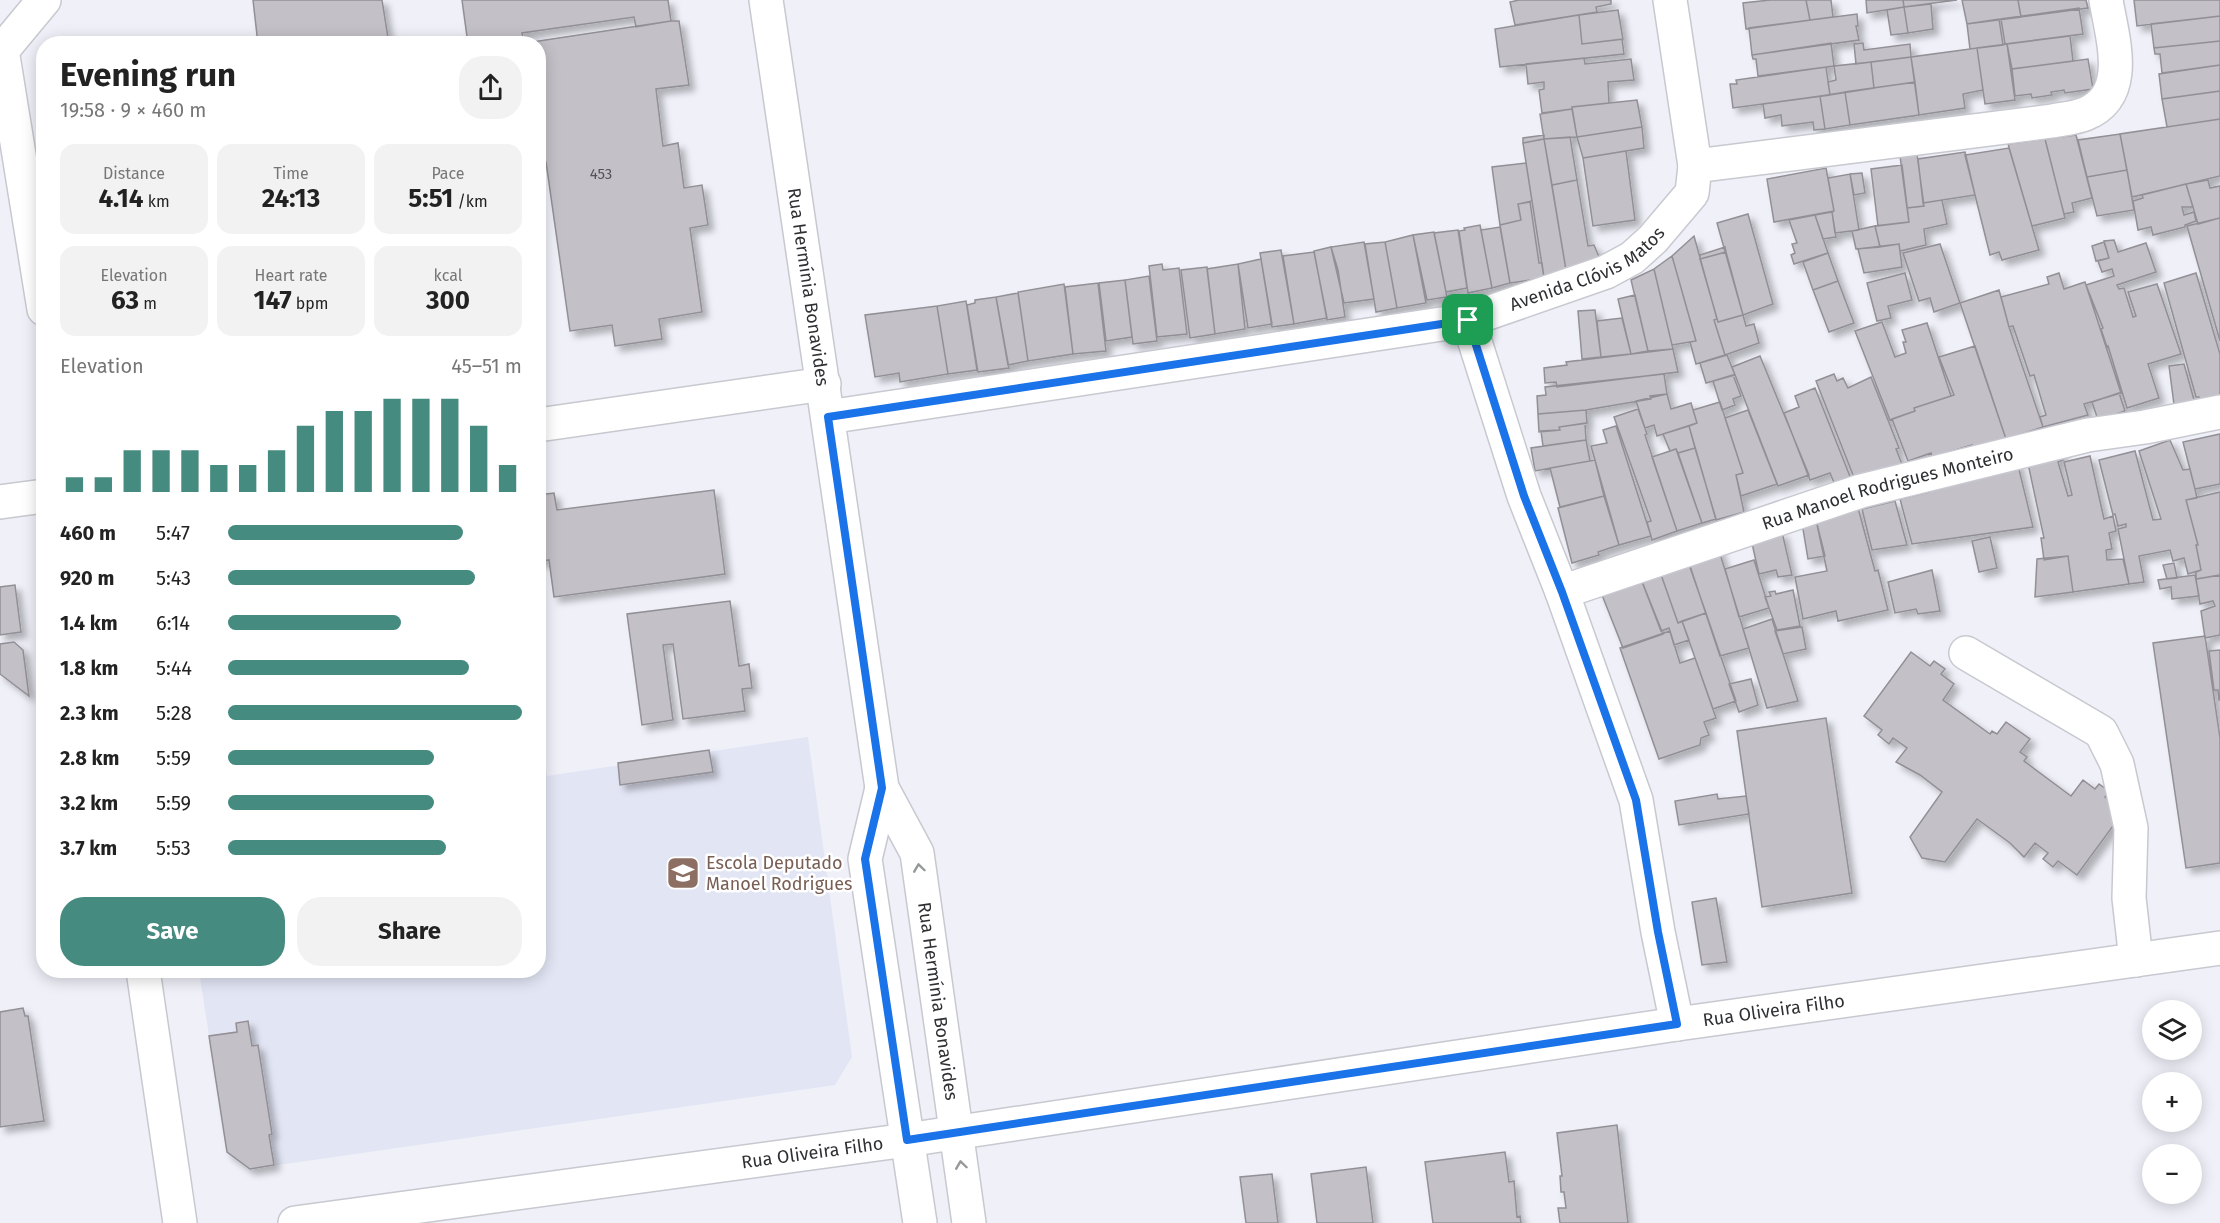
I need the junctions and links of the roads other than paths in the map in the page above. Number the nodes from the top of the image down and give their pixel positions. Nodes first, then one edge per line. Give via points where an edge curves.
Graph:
1 (44, 0) edge
2 (766, 0) edge
3 (1670, 0) edge
4 (2106, 0) edge
5 (1, 51) edge
6 (1695, 166) junction
7 (36, 261) edge
8 (1468, 320) junction
9 (824, 384) junction
10 (2220, 412) edge
11 (828, 417) junction
12 (546, 424) edge
13 (36, 497) edge
14 (0, 502) edge
15 (1562, 592) junction
16 (1966, 653) dead end
17 (882, 788) junction
18 (2220, 948) edge
19 (2136, 960) junction
20 (144, 978) edge
21 (1677, 1024) junction
22 (957, 1133) junction
23 (907, 1140) junction
24 (180, 1223) edge
25 (295, 1223) edge
26 (920, 1223) edge
27 (969, 1223) edge

1 - 5 street
2 - 9 street, Rua Hermínia Bonavides
3 - 6 street, Avenida Clóvis Matos
4 - 6 street via 2115,53 2114,82 2105,102 2084,114
5 - 7 street
6 - 8 street, Avenida Clóvis Matos via 1692,193 1632,258 1606,272
8 - 11 street
8 - 15 street via 1524,496
9 - 11 street, Rua Hermínia Bonavides
9 - 12 street
10 - 15 street, Rua Manoel Rodrigues Monteiro via 2088,435 1861,491
11 - 17 street, Rua Hermínia Bonavides
13 - 14 street
15 - 21 street via 1636,800
16 - 19 street via 2101,732 2117,764 2131,828 2128,898
22 -> 17 street, Rua Hermínia Bonavides via 917,853
17 - 23 street, Rua Hermínia Bonavides via 865,859
18 - 19 street, Rua Oliveira Filho
19 - 21 street, Rua Oliveira Filho
20 - 24 street
21 - 22 street, Rua Oliveira Filho
22 - 23 street, Rua Oliveira Filho
27 -> 22 street, Rua Hermínia Bonavides
23 - 25 street, Rua Oliveira Filho
23 - 26 street, Rua Hermínia Bonavides

